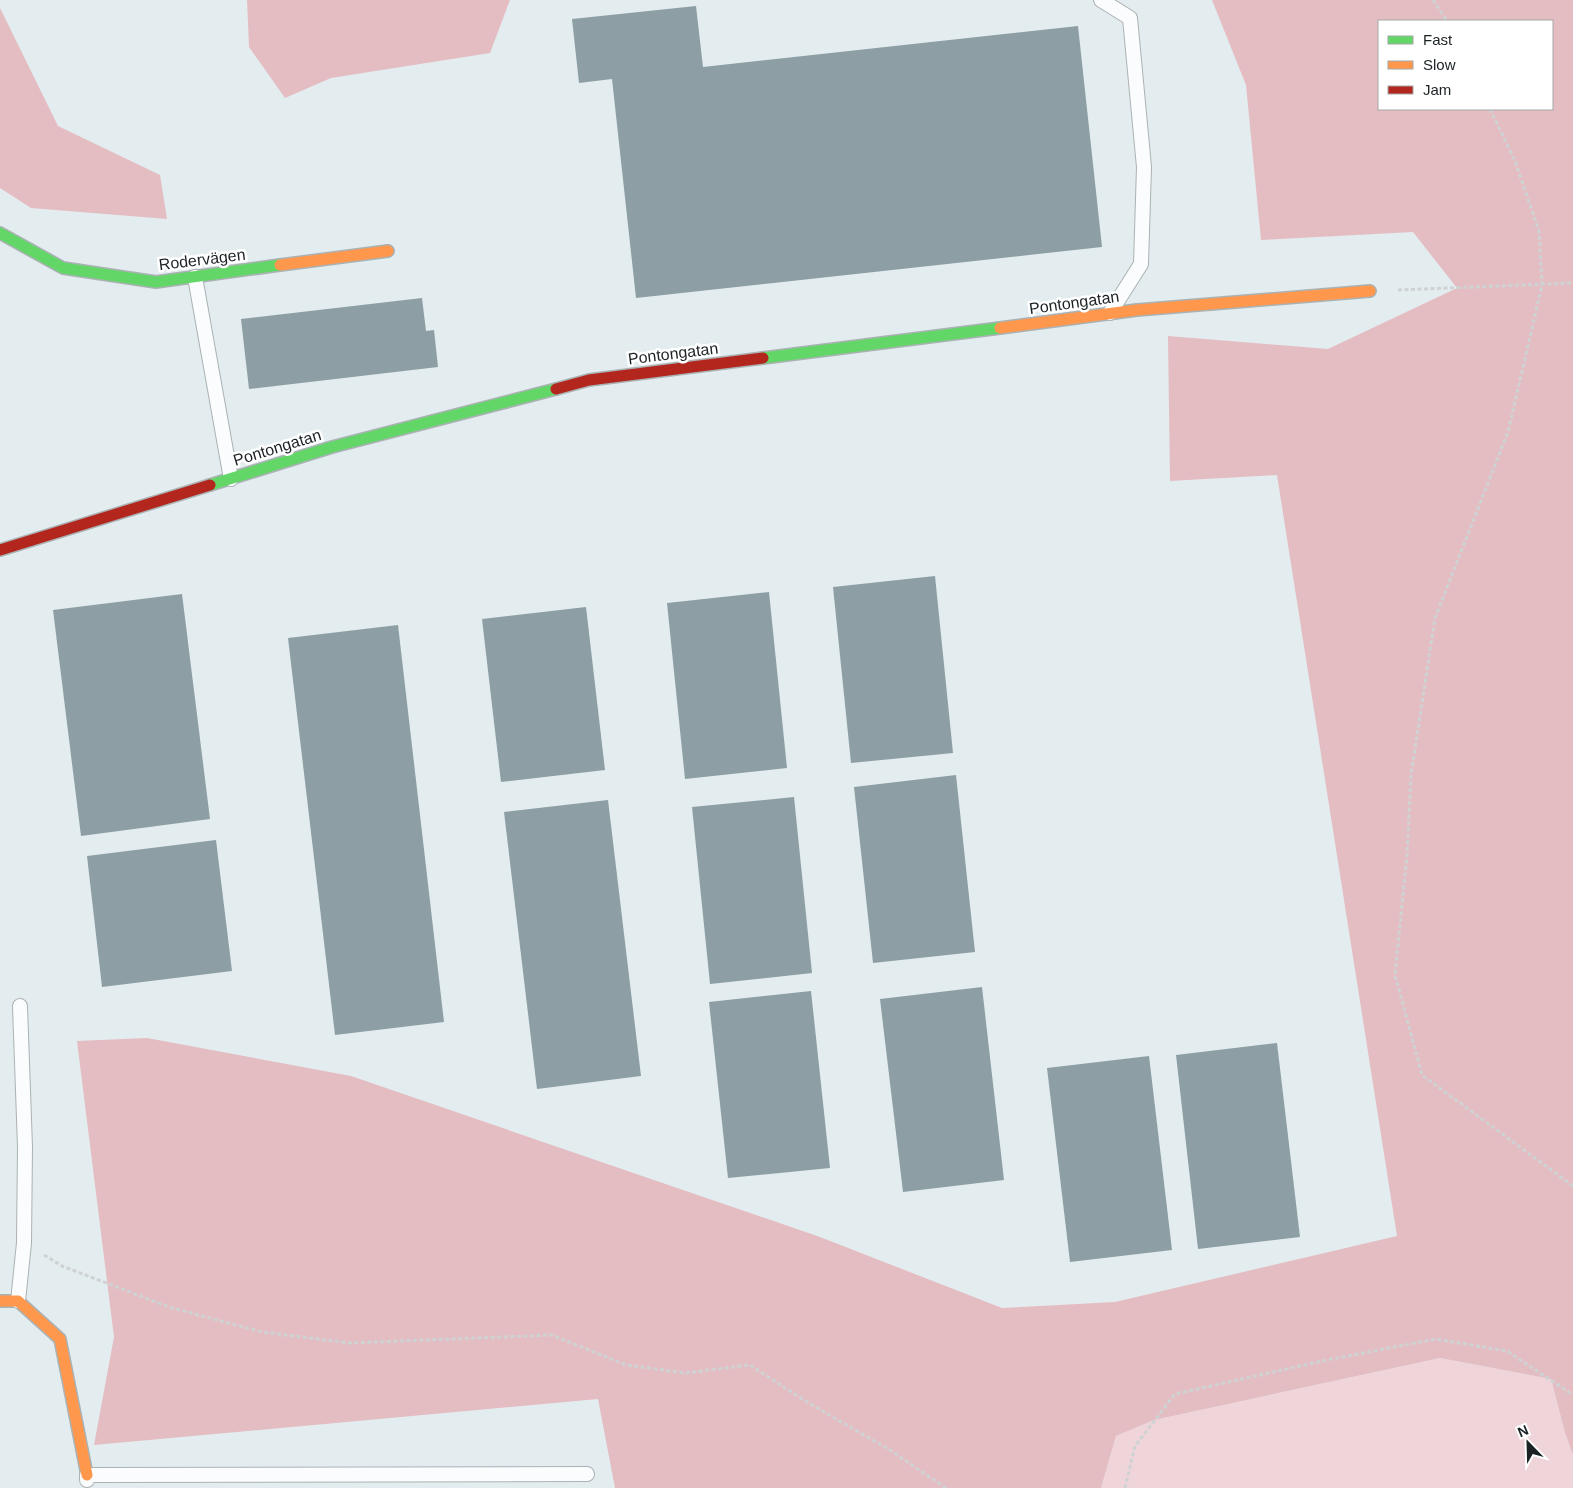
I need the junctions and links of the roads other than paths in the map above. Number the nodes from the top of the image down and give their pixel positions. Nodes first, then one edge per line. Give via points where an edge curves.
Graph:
1 (1101, 0) edge
2 (0, 233) edge
3 (388, 251) dead end
4 (195, 277) junction
5 (1370, 291) road end
6 (1110, 313) junction
7 (231, 478) junction
8 (0, 550) edge
9 (20, 1006) dead end
10 (0, 1301) edge
11 (18, 1301) junction
12 (587, 1474) dead end
13 (87, 1482) edge

1 - 6 lane via 1130,18 1144,167 1141,264
2 - 4 street, Rodervägen via 63,268 156,282
3 - 4 street, Rodervägen
4 - 7 lane
5 - 6 street, Pontongatan
6 - 7 street, Pontongatan via 589,380 332,447
7 - 8 street, Pontongatan
9 - 11 lane via 25,1147 24,1244
10 - 11 street
11 - 13 street via 60,1339
12 - 13 lane

